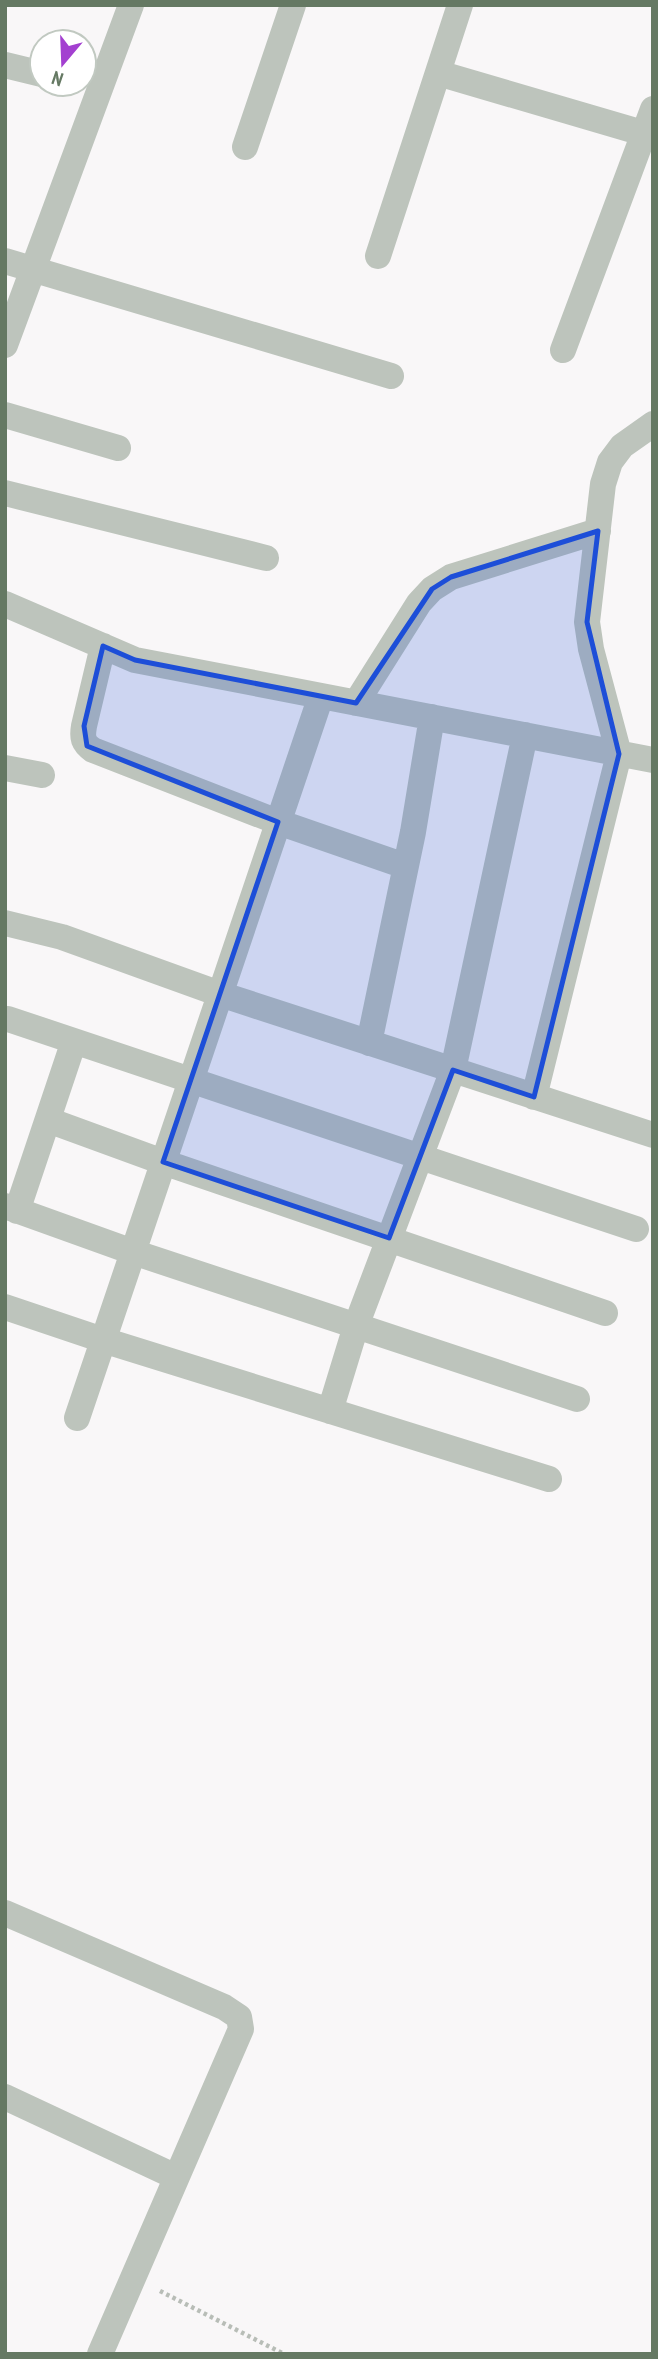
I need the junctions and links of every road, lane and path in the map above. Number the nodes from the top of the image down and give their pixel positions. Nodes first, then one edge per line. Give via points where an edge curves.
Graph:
1 (131, 5) edge
2 (293, 5) edge
3 (460, 5) edge
4 (5, 65) edge
5 (28, 71) edge
6 (98, 73) edge
7 (438, 73) junction
8 (88, 98) edge
9 (650, 126) edge
10 (245, 147) dead end
11 (377, 256) dead end
12 (5, 261) edge
13 (35, 268) junction
14 (5, 345) edge
15 (564, 350) dead end
16 (391, 376) dead end
17 (5, 415) edge
18 (653, 424) edge
19 (118, 448) dead end
20 (5, 493) edge
21 (598, 531) junction
22 (266, 558) dead end
23 (5, 604) edge
24 (103, 646) junction
25 (321, 696) junction
26 (356, 703) junction
27 (432, 717) junction
28 (525, 735) junction
29 (620, 754) junction
30 (653, 760) edge
31 (5, 768) edge
32 (42, 775) dead end
33 (278, 822) junction
34 (405, 866) junction
35 (5, 923) edge
36 (220, 994) junction
37 (8, 1019) dead end
38 (74, 1041) junction
39 (369, 1042) junction
40 (453, 1070) junction
41 (191, 1079) junction
42 (534, 1097) junction
43 (48, 1120) junction
44 (653, 1135) edge
45 (420, 1157) junction
46 (163, 1162) junction
47 (11, 1208) edge
48 (636, 1229) dead end
49 (389, 1238) junction
50 (133, 1252) junction
51 (5, 1307) edge
52 (606, 1313) dead end
53 (356, 1326) junction
54 (103, 1340) junction
55 (577, 1399) dead end
56 (330, 1411) junction
57 (78, 1418) dead end
58 (549, 1479) dead end
59 (5, 1913) edge
60 (5, 2097) edge
61 (176, 2177) junction
62 (133, 2278) junction
63 (100, 2354) edge
64 (284, 2354) edge

1 - 6 street
2 - 10 street
3 - 7 street
4 - 5 street
7 - 9 street
7 - 11 street
8 - 13 street
9 - 15 street
12 - 13 street
13 - 14 street
13 - 16 street
17 - 19 street
18 - 21 street via 622,446 610,462
20 - 22 street
21 - 26 street via 451,577 432,589
21 - 29 street via 587,622
23 - 24 street
24 - 25 street via 135,660
24 - 33 street via 82,737 87,746
25 - 26 street
25 - 33 street
26 - 27 street
27 - 28 street
27 - 34 street
28 - 29 street
28 - 40 street
29 - 30 street
29 - 42 street
31 - 32 street
33 - 34 street
33 - 36 street
34 - 39 street
35 - 36 street via 62,937
36 - 39 street
36 - 41 street
37 - 38 street
38 - 41 street
38 - 43 street
39 - 40 street
40 - 42 street
40 - 45 street
41 - 45 street
41 - 46 street
42 - 44 street
43 - 46 street
43 - 47 street
45 - 48 street
45 - 49 street
46 - 49 street
46 - 50 street
47 - 50 street
49 - 52 street
49 - 53 street
50 - 53 street
50 - 54 street
51 - 54 street
53 - 55 street
53 - 56 street
54 - 56 street
54 - 57 street
56 - 58 street
59 - 61 street via 239,2017 242,2029
60 - 61 street
61 - 62 street
62 - 63 street
62 - 64 path

